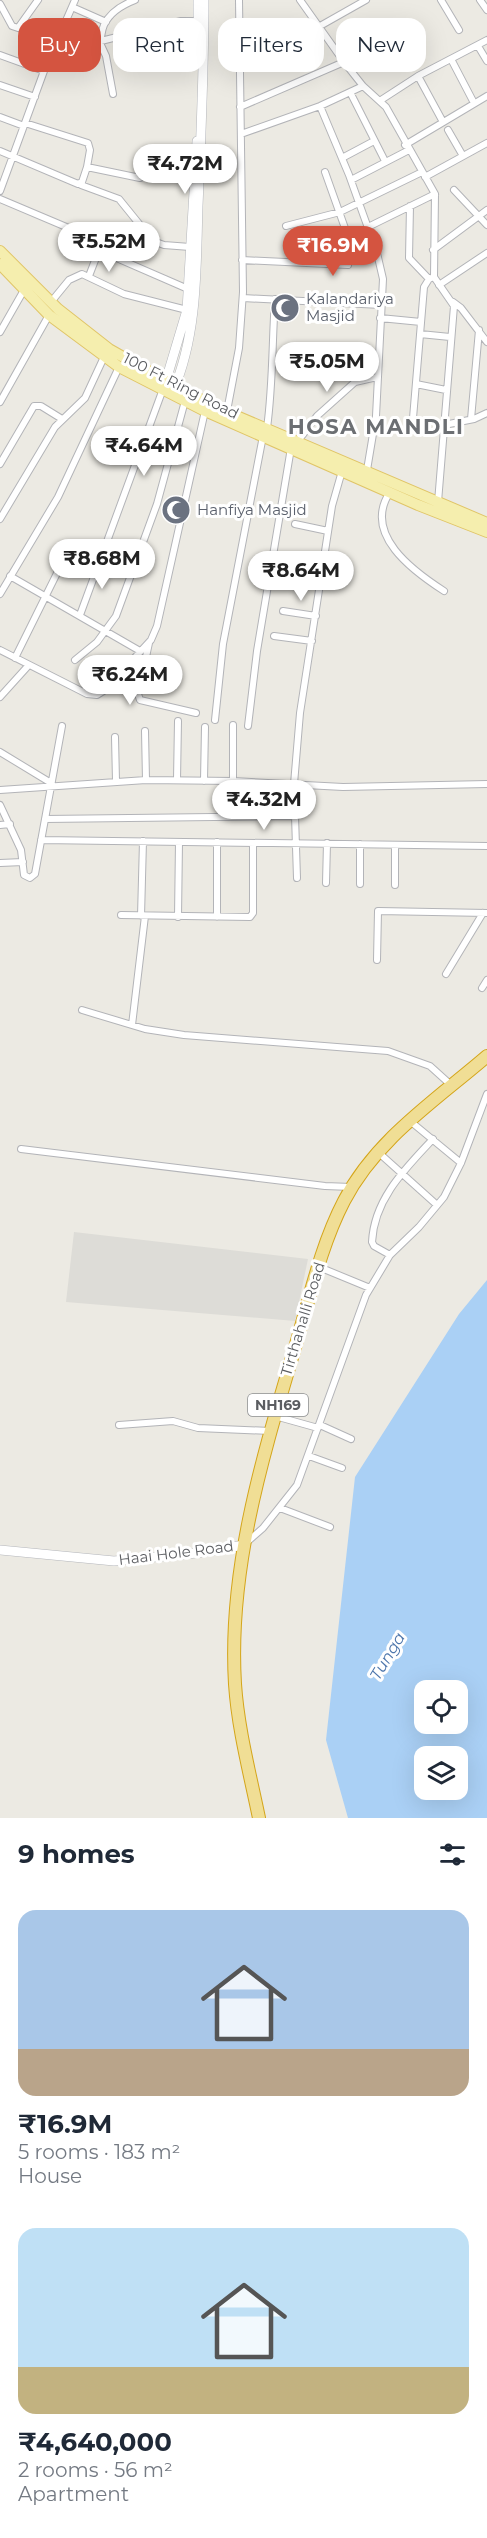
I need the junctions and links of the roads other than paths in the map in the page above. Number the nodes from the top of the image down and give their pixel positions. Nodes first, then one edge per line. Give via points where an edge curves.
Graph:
1 (38, 0) edge
2 (135, 0) edge
3 (198, 0) edge
4 (204, 0) edge
5 (239, 0) edge
6 (300, 0) edge
7 (366, 0) edge
8 (441, 0) edge
9 (480, 0) edge
10 (73, 3) edge
11 (0, 4) edge
12 (487, 10) edge
13 (67, 18) edge
14 (198, 18) edge
15 (314, 18) edge
16 (106, 22) junction
17 (324, 24) edge
18 (459, 30) dead end
19 (324, 35) edge
20 (101, 39) edge
21 (487, 40) edge
22 (101, 44) edge
23 (478, 46) junction
24 (336, 51) edge
25 (0, 55) edge
26 (451, 59) junction
27 (487, 61) edge
28 (18, 62) edge
29 (336, 65) edge
30 (44, 72) edge
31 (198, 72) edge
32 (352, 72) edge
33 (418, 76) junction
34 (0, 85) edge
35 (363, 86) junction
36 (350, 92) junction
37 (113, 94) dead end
38 (487, 96) edge
39 (35, 97) junction
40 (381, 100) junction
41 (474, 103) junction
42 (320, 106) junction
43 (240, 107) junction
44 (0, 117) edge
45 (443, 122) junction
46 (24, 124) junction
47 (448, 130) dead end
48 (241, 134) junction
49 (374, 141) junction
50 (487, 143) edge
51 (407, 148) junction
52 (0, 151) edge
53 (12, 156) junction
54 (463, 156) junction
55 (342, 158) junction
56 (385, 161) junction
57 (87, 167) junction
58 (325, 172) dead end
59 (424, 175) junction
60 (140, 178) dead end
61 (351, 180) junction
62 (81, 185) junction
63 (454, 190) dead end
64 (0, 191) edge
65 (435, 194) junction
66 (0, 199) edge
67 (359, 203) junction
68 (410, 206) junction
69 (487, 210) edge
70 (340, 212) junction
71 (479, 216) junction
72 (487, 225) edge
73 (286, 226) dead end
74 (368, 227) junction
75 (190, 247) junction
76 (99, 250) junction
77 (433, 250) junction
78 (0, 251) edge
79 (487, 253) edge
80 (242, 260) junction
81 (0, 264) edge
82 (89, 276) junction
83 (431, 278) junction
84 (440, 285) junction
85 (188, 289) junction
86 (24, 290) junction
87 (243, 298) junction
88 (275, 299) junction
89 (453, 302) junction
90 (51, 303) junction
91 (381, 305) junction
92 (187, 310) junction
93 (49, 315) junction
94 (380, 318) junction
95 (421, 322) junction
96 (478, 330) junction
97 (0, 332) edge
98 (420, 334) junction
99 (450, 337) junction
100 (487, 342) edge
101 (104, 357) junction
102 (119, 367) junction
103 (377, 377) junction
104 (416, 384) junction
105 (169, 387) junction
106 (446, 390) junction
107 (185, 401) junction
108 (0, 402) edge
109 (205, 411) junction
110 (227, 411) junction
111 (487, 413) edge
112 (62, 419) junction
113 (471, 419) junction
114 (444, 425) junction
115 (412, 430) dead end
116 (265, 432) junction
117 (295, 444) junction
118 (0, 464) edge
119 (342, 470) junction
120 (368, 470) junction
121 (390, 492) junction
122 (438, 502) junction
123 (0, 519) edge
124 (487, 523) edge
125 (295, 524) dead end
126 (328, 531) junction
127 (487, 531) edge
128 (66, 555) dead end
129 (291, 555) dead end
130 (324, 561) junction
131 (10, 576) junction
132 (444, 591) dead end
133 (0, 594) edge
134 (46, 596) junction
135 (283, 611) dead end
136 (80, 615) junction
137 (316, 616) junction
138 (107, 630) junction
139 (274, 636) dead end
140 (312, 640) junction
141 (149, 642) junction
142 (0, 650) edge
143 (140, 651) junction
144 (15, 658) junction
145 (75, 660) dead end
146 (28, 666) junction
147 (0, 697) edge
148 (195, 713) dead end
149 (215, 720) dead end
150 (178, 721) dead end
151 (233, 725) dead end
152 (62, 726) dead end
153 (248, 726) dead end
154 (205, 727) dead end
155 (145, 731) dead end
156 (115, 737) dead end
157 (0, 752) edge
158 (146, 780) junction
159 (177, 780) junction
160 (116, 781) junction
161 (204, 781) junction
162 (233, 781) junction
163 (51, 784) junction
164 (294, 784) junction
165 (487, 784) edge
166 (0, 790) edge
167 (0, 805) edge
168 (296, 816) junction
169 (45, 819) junction
170 (10, 824) junction
171 (0, 825) edge
172 (41, 840) junction
173 (143, 841) junction
174 (179, 842) junction
175 (217, 842) junction
176 (253, 843) junction
177 (297, 843) junction
178 (327, 843) junction
179 (360, 844) junction
180 (395, 845) junction
181 (487, 846) edge
182 (23, 862) junction
183 (0, 863) edge
184 (297, 878) dead end
185 (326, 883) dead end
186 (360, 884) dead end
187 (395, 885) dead end
188 (485, 913) edge
189 (121, 915) dead end
190 (143, 916) junction
191 (178, 917) junction
192 (217, 917) junction
193 (377, 960) dead end
194 (446, 974) dead end
195 (487, 980) edge
196 (482, 988) dead end
197 (82, 1010) dead end
198 (132, 1025) junction
199 (487, 1056) edge
200 (451, 1085) junction
201 (487, 1094) edge
202 (410, 1120) junction
203 (433, 1139) junction
204 (21, 1149) dead end
205 (378, 1152) junction
206 (461, 1162) junction
207 (401, 1173) junction
208 (353, 1187) junction
209 (438, 1205) junction
210 (390, 1255) junction
211 (319, 1267) junction
212 (370, 1288) junction
213 (275, 1416) junction
214 (119, 1425) dead end
215 (319, 1427) junction
216 (270, 1431) junction
217 (351, 1439) dead end
218 (309, 1456) junction
219 (342, 1468) dead end
220 (280, 1508) junction
221 (330, 1527) dead end
222 (244, 1545) junction
223 (0, 1550) edge
224 (259, 1818) edge

1 - 11 street via 18,28 12,26
2 - 16 street via 112,13
3 - 14 street
4 - 105 street via 195,296
5 - 43 street
6 - 15 street
7 - 17 street
8 - 18 street
9 - 12 street
10 - 13 street
10 - 16 street
16 - 20 street
19 - 24 street
21 - 23 street
22 - 37 street
23 - 26 street
23 - 27 street
25 - 28 street
26 - 33 street
26 - 41 street
29 - 43 street
30 - 39 street
31 - 75 street
32 - 35 street
33 - 40 street
33 - 45 street
34 - 39 street
35 - 36 street
35 - 40 street
36 - 42 street
36 - 49 street
38 - 41 street
39 - 46 street
40 - 51 street
41 - 45 street
42 - 48 street
42 - 55 street
43 - 48 street
44 - 46 street
45 - 51 street
46 - 53 street
46 - 57 street via 88,143
47 - 54 street
48 - 80 street
49 - 55 street
49 - 56 street
50 - 54 street
51 - 56 street
51 - 59 street
52 - 53 street
53 - 62 street
53 - 64 street
54 - 59 street
55 - 61 street
56 - 61 street
57 - 60 street
57 - 62 street
58 - 70 street
59 - 65 street
59 - 67 street
61 - 67 street
62 - 75 street via 119,199 153,241
63 - 71 street
65 - 68 street
65 - 77 street
66 - 76 street via 71,229
67 - 70 street
67 - 74 street
68 - 74 street
68 - 83 street via 409,258
69 - 71 street
70 - 73 street
70 - 80 street via 346,231 348,265
71 - 72 street
71 - 77 street
74 - 91 street via 383,279
75 - 85 street
76 - 82 street
76 - 85 street
77 - 83 street
78 - 90 main road, 100 Ft Ring Road
79 - 84 street
80 - 87 street
81 - 86 main road, 100 Ft Ring Road
82 - 90 street via 75,275
82 - 92 street via 124,294
83 - 84 street
83 - 95 street via 424,288
84 - 89 street
85 - 92 street
86 - 93 main road, 100 Ft Ring Road
86 - 97 street
87 - 88 street
87 - 110 street via 239,348
88 - 91 street
88 - 116 street via 270,360 273,390
89 - 96 street
89 - 99 street
90 - 105 main road, 100 Ft Ring Road via 109,348
91 - 94 street
92 - 105 street
93 - 101 main road, 100 Ft Ring Road
93 - 108 street
94 - 95 street
94 - 103 street
95 - 98 street
96 - 100 street
96 - 113 street
98 - 99 street
98 - 104 street
99 - 106 street
101 - 102 main road, 100 Ft Ring Road
101 - 112 street via 85,398
102 - 105 main road, 100 Ft Ring Road
102 - 131 street via 58,497
103 - 117 street via 355,382 316,416
103 - 120 street
104 - 106 street
104 - 115 street
105 - 107 main road, 100 Ft Ring Road
105 - 110 main road, 100 Ft Ring Road
105 - 136 street
106 - 114 street
107 - 109 main road, 100 Ft Ring Road
107 - 138 street via 157,504 116,616
109 - 116 main road, 100 Ft Ring Road
109 - 141 street via 157,627
110 - 116 main road, 100 Ft Ring Road
111 - 113 street
112 - 118 street via 34,406
112 - 123 street
113 - 114 street
114 - 122 street
116 - 117 main road, 100 Ft Ring Road
116 - 149 street via 223,644
117 - 119 main road, 100 Ft Ring Road
117 - 120 main road, 100 Ft Ring Road
117 - 153 street via 257,651
119 - 121 main road, 100 Ft Ring Road
119 - 126 street
120 - 122 main road, 100 Ft Ring Road
121 - 127 main road, 100 Ft Ring Road
121 - 132 street via 383,505 382,524 391,546 410,568
122 - 124 main road, 100 Ft Ring Road
125 - 126 street
126 - 130 street
128 - 134 street
129 - 130 street
130 - 137 street
131 - 133 street
131 - 134 street
134 - 136 street
134 - 144 street
135 - 137 street
136 - 138 street
137 - 140 street
138 - 143 street
138 - 145 street
139 - 140 street
140 - 164 street
141 - 143 street
141 - 148 street via 138,694 141,700
142 - 144 street
143 - 146 street via 97,695
144 - 146 street
146 - 147 street
150 - 159 street
151 - 162 street
152 - 163 street
154 - 161 street
155 - 158 street
156 - 160 street
157 - 163 street
158 - 159 street
158 - 160 street
159 - 161 street
160 - 163 street
161 - 162 street
162 - 164 street
163 - 166 street
163 - 169 street
164 - 165 street
164 - 168 street
167 - 170 street
168 - 169 street
168 - 177 street
169 - 172 street
170 - 171 street
170 - 182 street
172 - 173 street
172 - 182 street via 33,876 25,877
173 - 174 street
173 - 190 street
174 - 175 street
174 - 191 street
175 - 176 street
175 - 192 street
176 - 177 street
176 - 192 street via 253,916
177 - 178 street
177 - 184 street
178 - 179 street
178 - 185 street
179 - 180 street
179 - 186 street
180 - 181 street
180 - 187 street
182 - 183 street
188 - 193 street via 378,911
188 - 194 street
189 - 190 street
190 - 191 street
190 - 198 street
191 - 192 street
195 - 196 street
197 - 198 street
198 - 200 street via 184,1035 388,1051 430,1066
199 - 200 highway, Tirthahalli Road / NH169
200 - 202 highway, Tirthahalli Road / NH169
201 - 206 street
202 - 203 street
202 - 205 highway, Tirthahalli Road / NH169
203 - 206 street
203 - 207 street
204 - 208 street
205 - 207 street
205 - 208 highway, Tirthahalli Road / NH169
206 - 209 street
207 - 209 street
207 - 210 street via 386,1193 372,1238 374,1246
208 - 211 highway, Tirthahalli Road / NH169
209 - 210 street
210 - 212 street
211 - 212 street
211 - 213 highway, Tirthahalli Road / NH169
212 - 215 street
213 - 215 street
213 - 216 highway, Tirthahalli Road / NH169
214 - 216 street via 173,1421 206,1429
215 - 217 street
215 - 218 street
216 - 222 highway, Tirthahalli Road / NH169
218 - 219 street
218 - 220 street via 297,1485
220 - 221 street
220 - 222 street
222 - 223 street, Haai Hole Road via 114,1561
222 - 224 highway, Tirthahalli Road / NH169 via 236,1605 235,1684

